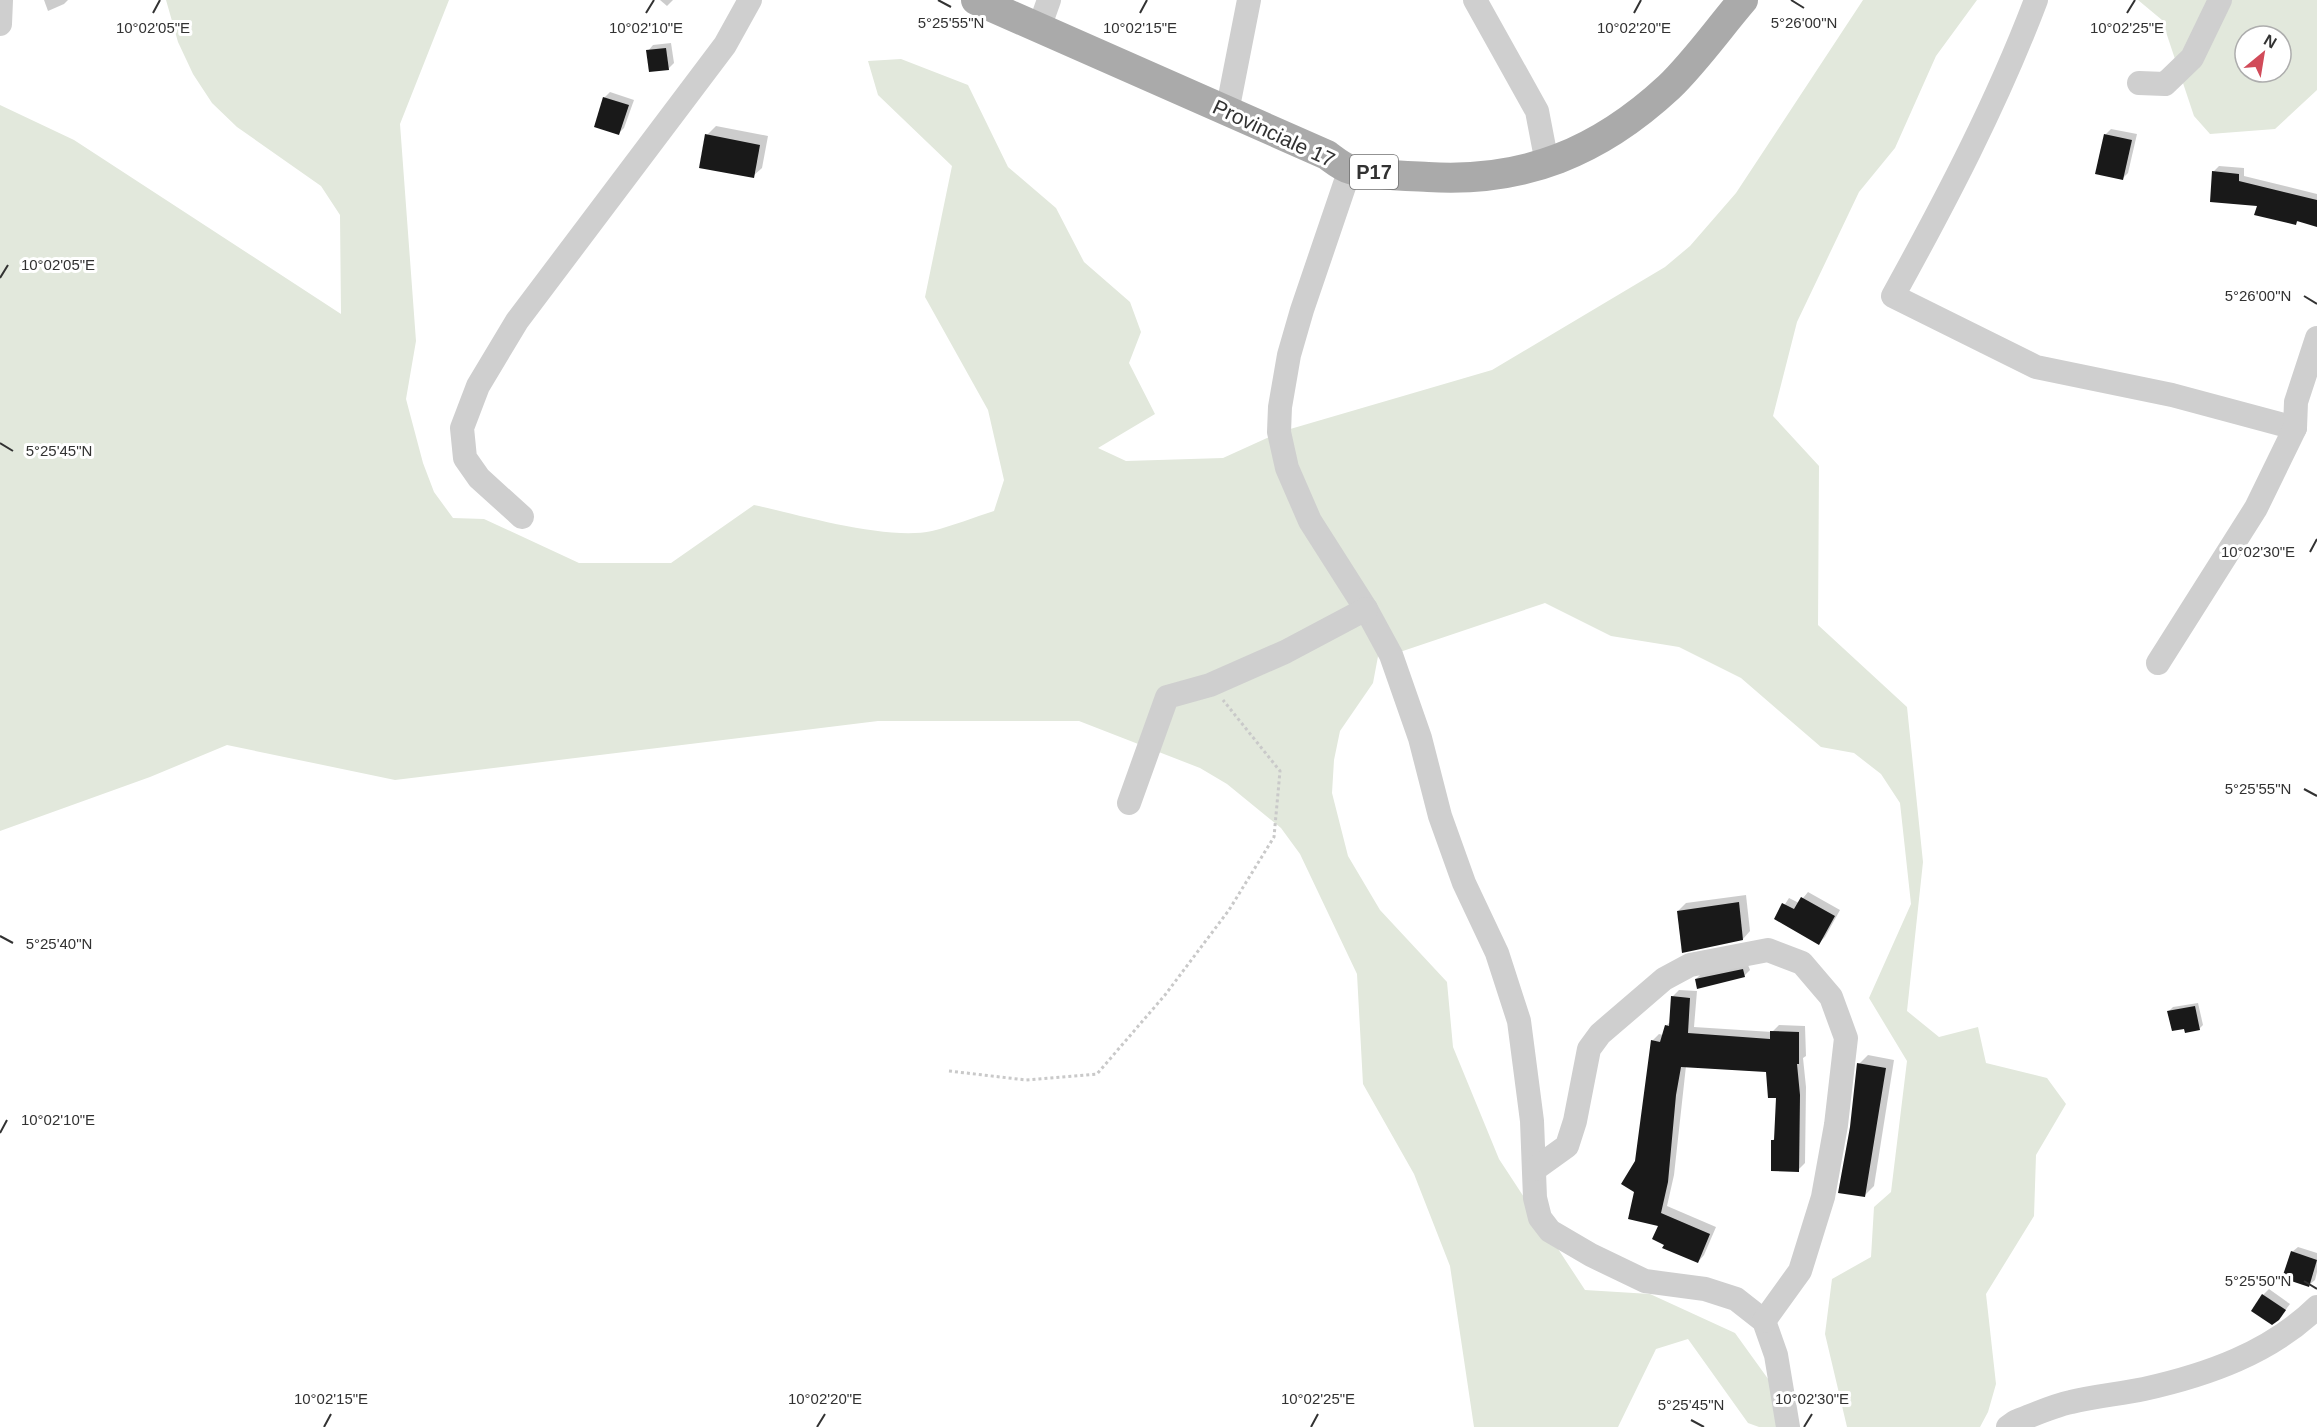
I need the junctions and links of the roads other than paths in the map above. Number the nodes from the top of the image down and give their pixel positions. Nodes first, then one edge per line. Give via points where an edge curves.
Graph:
1 (2, 0) edge
2 (750, 0) edge
3 (976, 0) edge
4 (1249, 0) edge
5 (1475, 0) edge
6 (1743, 0) edge
7 (2036, 0) edge
8 (2220, 0) edge
9 (1044, 14) edge
10 (0, 24) edge
11 (2139, 83) dead end
12 (1227, 111) junction
13 (1547, 163) junction
14 (1350, 169) junction
15 (2317, 338) edge
16 (2295, 428) junction
17 (522, 517) dead end
18 (1366, 609) junction
19 (2158, 663) dead end
20 (1129, 803) dead end
21 (1535, 1169) junction
22 (2317, 1306) edge
23 (1764, 1321) junction
24 (1788, 1427) edge
25 (2008, 1427) edge

1 - 10 street
2 - 17 street via 724,45 517,321 478,386 462,428 465,458 479,478
3 - 9 main road, Provinciale 17 / P17
4 - 12 street
5 - 13 street via 1537,111
6 - 13 main road, Provinciale 17 / P17 via 1670,86 1628,122 1590,146
7 - 16 street via 2014,59 1948,197 1893,296 2036,367 2172,395
8 - 11 street via 2192,58 2164,84
9 - 12 main road, Provinciale 17 / P17
12 - 14 main road, Provinciale 17 / P17
13 - 14 main road, Provinciale 17 / P17 via 1501,176 1454,179
14 - 18 street via 1289,356 1280,432 1287,468 1310,521
15 - 16 street via 2296,402
16 - 19 street via 2256,508
18 - 20 street via 1285,652 1210,685 1167,698
18 - 21 street via 1391,655 1420,738 1440,816 1464,883 1497,953 1519,1021
21 - 23 street via 1535,1198 1540,1218 1550,1231 1645,1281 1705,1289 1736,1299
21 - 23 street via 1567,1146 1589,1049 1600,1034 1664,979 1690,965 1768,950 1802,963 1831,997 1846,1038 1823,1197 1800,1271
22 - 25 street via 2275,1341 2239,1359 2191,1377 2069,1402
23 - 24 street via 1776,1355

